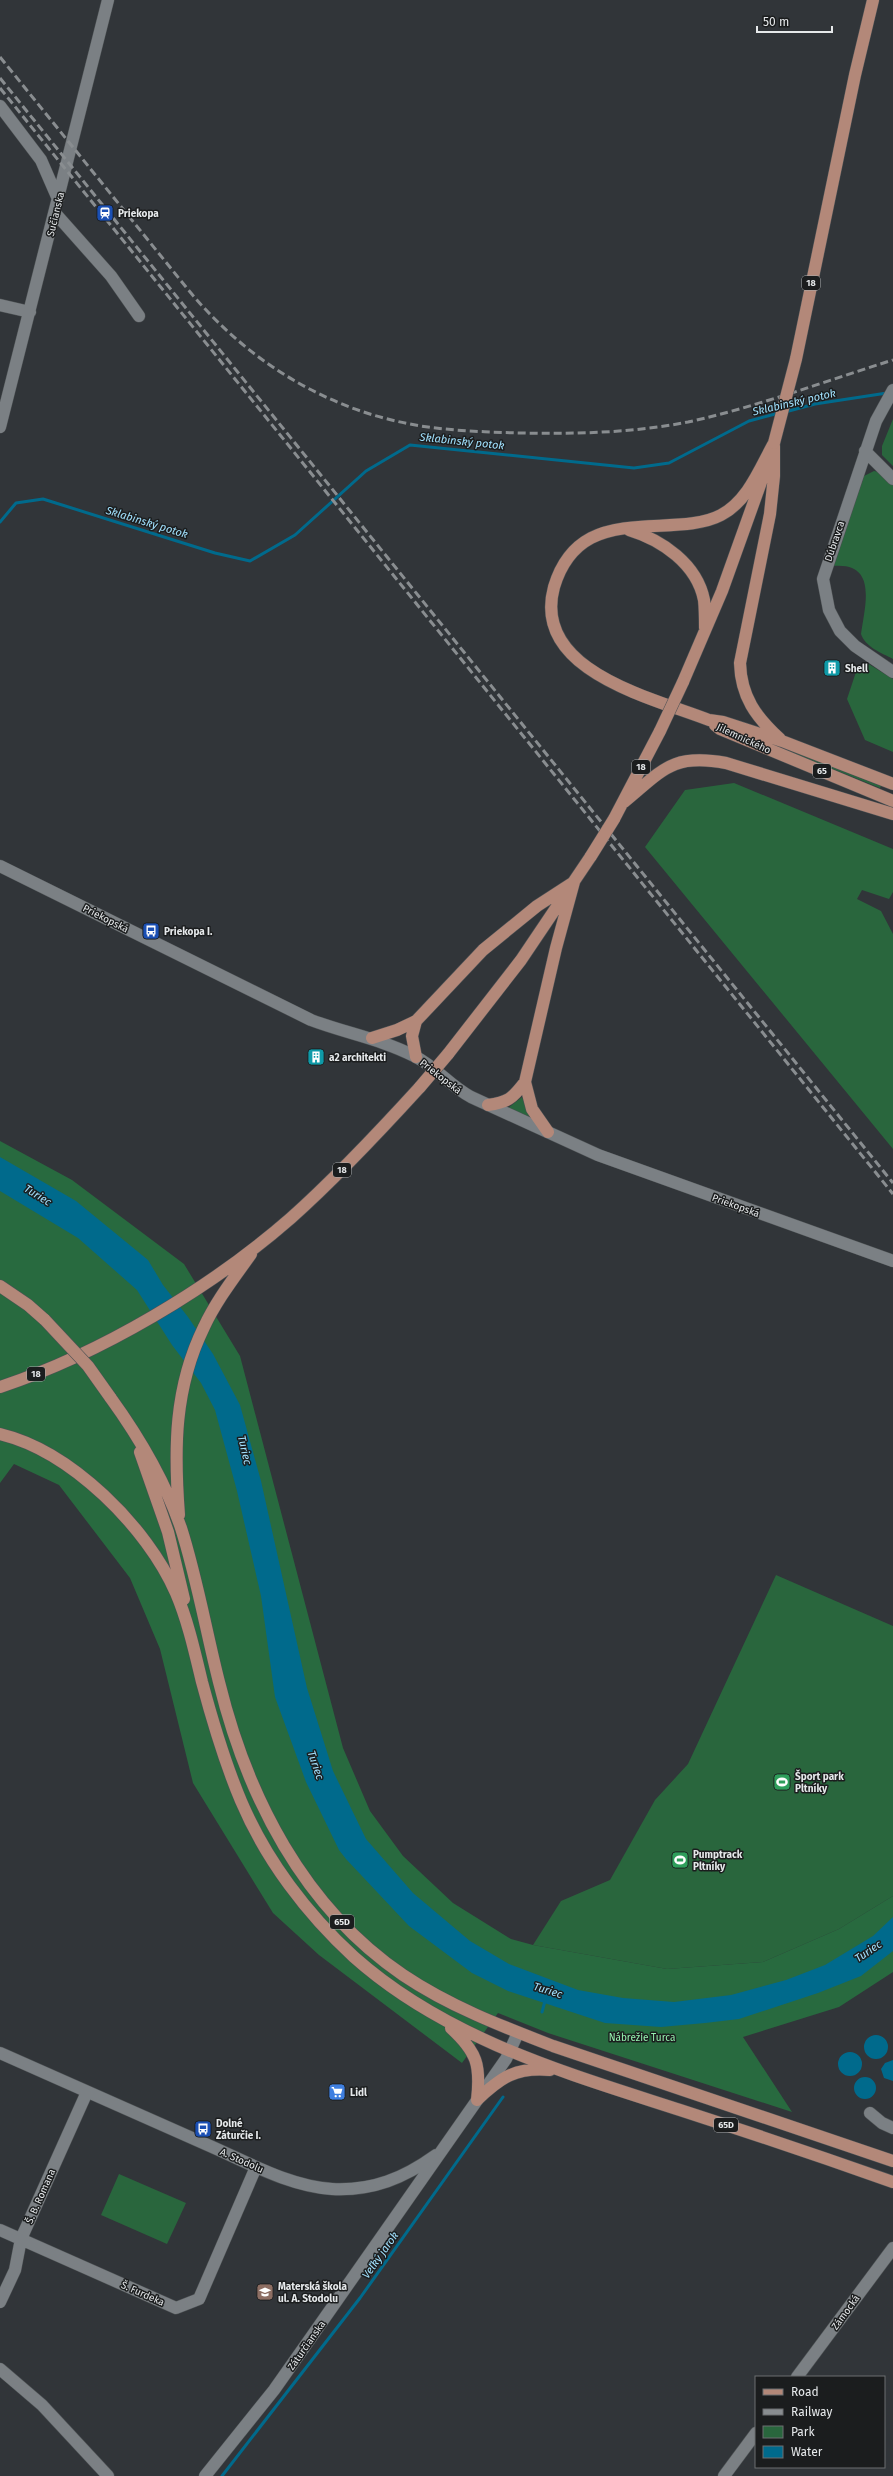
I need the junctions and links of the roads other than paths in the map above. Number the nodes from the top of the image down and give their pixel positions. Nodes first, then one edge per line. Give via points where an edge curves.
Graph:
1 (108, 0) edge
2 (873, 0) edge
3 (0, 106) edge
4 (4, 118) edge
5 (58, 199) junction
6 (55, 213) junction
7 (0, 305) edge
8 (30, 312) junction
9 (139, 316) dead end
10 (893, 390) edge
11 (0, 427) edge
12 (774, 443) junction
13 (865, 451) junction
14 (893, 479) edge
15 (626, 529) junction
16 (705, 632) junction
17 (893, 672) edge
18 (709, 720) junction
19 (782, 741) junction
20 (893, 784) edge
21 (893, 801) edge
22 (624, 802) junction
23 (893, 814) edge
24 (0, 866) edge
25 (574, 882) junction
26 (416, 1021) junction
27 (372, 1038) junction
28 (416, 1057) junction
29 (525, 1082) junction
30 (488, 1105) junction
31 (548, 1132) junction
32 (257, 1245) junction
33 (893, 1261) edge
34 (0, 1286) edge
35 (0, 1387) edge
36 (0, 1434) edge
37 (135, 1438) junction
38 (180, 1528) junction
39 (194, 1648) junction
40 (438, 2017) junction
41 (518, 2033) junction
42 (510, 2051) junction
43 (0, 2053) edge
44 (558, 2070) junction
45 (87, 2092) junction
46 (477, 2100) junction
47 (870, 2113) dead end
48 (893, 2128) edge
49 (443, 2149) junction
50 (893, 2162) edge
51 (256, 2166) junction
52 (893, 2182) edge
53 (0, 2230) edge
54 (21, 2239) junction
55 (893, 2248) edge
56 (0, 2302) edge
57 (0, 2369) edge
58 (799, 2376) edge
59 (755, 2434) edge
60 (108, 2476) edge
61 (205, 2476) edge
62 (724, 2476) edge

1 - 5 street, Sučianska
2 - 12 main road, 18, bridge via 796,359
3 - 4 street
4 - 5 street via 41,160
5 - 6 street, Sučianska
6 - 8 street, Sučianska
6 - 9 street via 111,276
7 - 8 street
8 - 11 street, Sučianska
10 - 13 street, Dúbravca via 880,411
12 - 15 main road via 743,496 722,515 699,522 654,524
12 - 16 main road, 18
12 - 19 main road via 770,514 740,663 743,687 751,707 760,720
13 - 14 street
13 - 17 street, Dúbravca via 825,569 824,592 829,610 840,631 855,646
15 - 16 main road via 646,535 665,546 693,575 704,601
15 - 18 main road via 608,531 591,538 571,554 562,566 554,586 552,605 559,636 572,656 597,675
16 - 22 main road, 18, bridge
18 - 19 main road, Jilemnického / 65
18 - 21 main road, Jilemnického / 65 via 720,729
19 - 20 main road, Jilemnického / 65
22 - 23 main road via 662,770 675,763 704,759 726,763
22 - 25 main road, 18, bridge
24 - 27 street, Priekopská via 311,1020 340,1031
25 - 26 main road via 537,906 483,950
25 - 29 main road
25 - 32 main road, 18, bridge via 516,966 420,1087 319,1193
26 - 27 main road
26 - 28 main road via 412,1036
27 - 28 street, Priekopská
28 - 30 street, Priekopská via 456,1089
29 - 30 main road via 515,1095 505,1102
29 - 31 main road via 532,1109
30 - 31 street, Priekopská
31 - 33 street, Priekopská via 656,1177
32 - 35 main road, 18 via 192,1291 129,1329 71,1359
32 - 38 main road via 221,1296 191,1358 176,1431 175,1458
34 - 37 main road, bridge via 45,1320 88,1366
36 - 39 main road via 35,1446 59,1459 85,1477 109,1500 135,1530 164,1572 176,1594
37 - 38 main road via 149,1455
37 - 39 main road via 168,1532
38 - 41 main road, 65D via 236,1743 259,1801 289,1854 333,1912 378,1956 446,2001
39 - 40 main road, 65D via 220,1744 233,1779 246,1811 275,1863 318,1920 354,1957 391,1987
40 - 42 main road, 65D
40 - 46 main road via 472,2050 479,2070
41 - 42 street, Záturčianska
41 - 50 main road, 65D
42 - 44 main road, 65D
42 - 46 street, Záturčianska
43 - 45 street, A. Stodolu
44 - 46 main road via 519,2071 493,2084
44 - 52 main road, 65D
45 - 51 street, A. Stodolu
45 - 54 street, Š. B. Romana
46 - 49 street, Záturčianska
47 - 48 street
49 - 51 street, A. Stodolu via 394,2181 365,2188 332,2189 312,2186
49 - 61 street, Záturčianska via 274,2390
51 - 54 street, Š. Furdeka via 199,2299 176,2308
53 - 54 street, Š. Furdeka
54 - 56 street, Š. B. Romana via 15,2270
55 - 58 street, Zámocká
57 - 60 street via 42,2405
59 - 62 street

